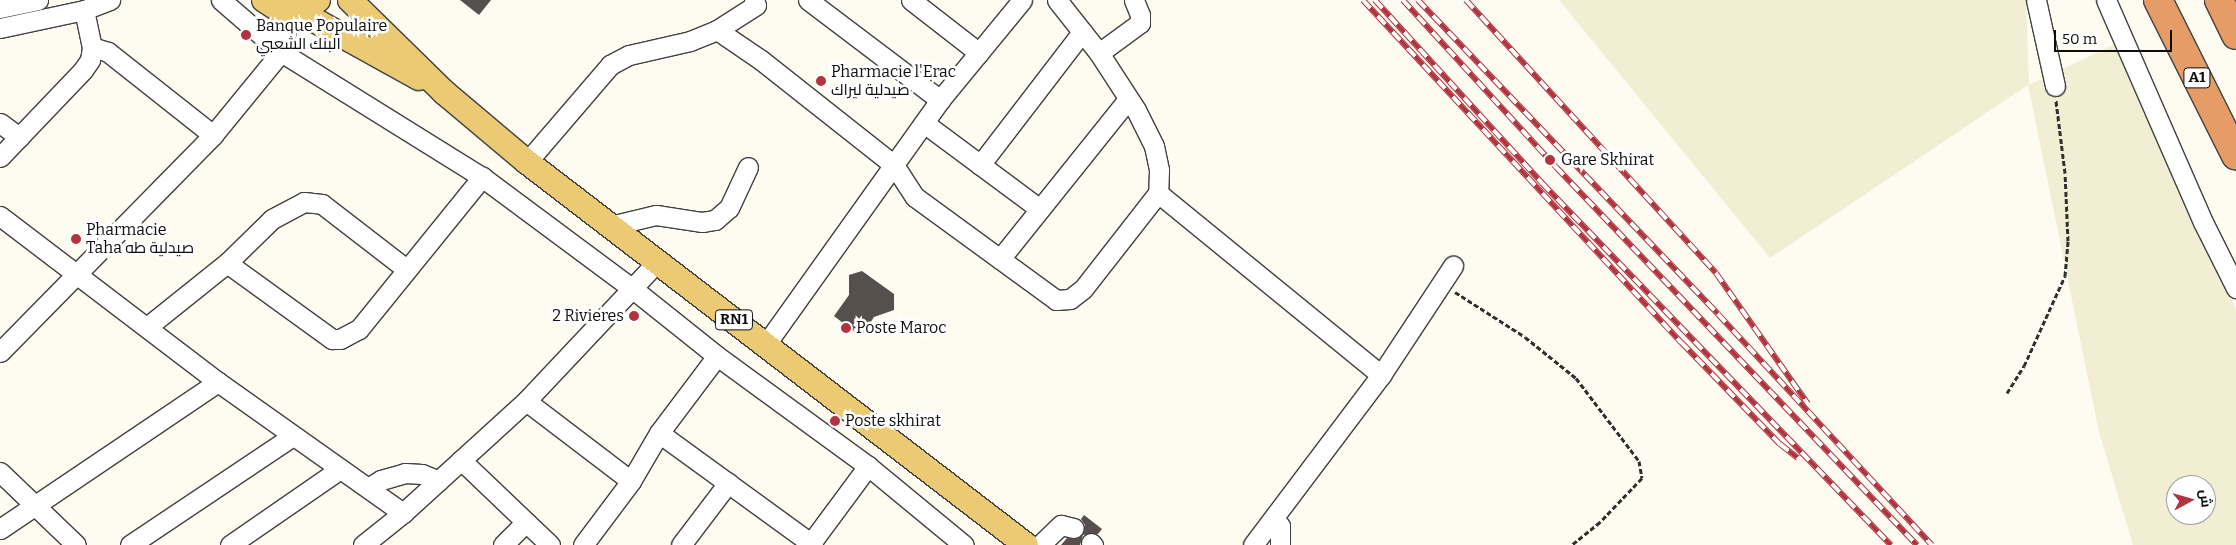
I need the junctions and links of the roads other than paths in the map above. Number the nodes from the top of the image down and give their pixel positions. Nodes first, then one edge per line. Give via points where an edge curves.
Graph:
1 (38, 0) edge
2 (110, 0) edge
3 (221, 0) edge
4 (350, 0) edge
5 (370, 0) edge
6 (808, 0) edge
7 (911, 0) edge
8 (1022, 0) edge
9 (1057, 0) edge
10 (1134, 0) edge
11 (2036, 0) edge
12 (2106, 0) edge
13 (2158, 0) edge
14 (2219, 0) edge
15 (758, 2) edge
16 (291, 6) edge
17 (0, 8) edge
18 (84, 10) junction
19 (376, 26) junction
20 (0, 28) edge
21 (717, 30) junction
22 (1082, 32) junction
23 (2236, 35) edge
24 (92, 47) junction
25 (281, 52) junction
26 (979, 53) junction
27 (1099, 53) junction
28 (2054, 86) road end
29 (445, 93) junction
30 (1128, 99) junction
31 (940, 100) junction
32 (0, 123) edge
33 (924, 123) junction
34 (213, 135) junction
35 (20, 137) junction
36 (2236, 156) edge
37 (0, 157) edge
38 (527, 162) junction
39 (894, 165) junction
40 (980, 165) junction
41 (748, 167) dead end
42 (482, 177) junction
43 (1158, 193) junction
44 (1040, 209) junction
45 (0, 216) edge
46 (610, 226) junction
47 (1000, 259) junction
48 (657, 262) junction
49 (226, 263) junction
50 (1454, 266) dead end
51 (406, 269) junction
52 (77, 275) junction
53 (2236, 288) edge
54 (633, 289) junction
55 (146, 327) junction
56 (766, 344) junction
57 (0, 352) edge
58 (717, 356) junction
59 (1381, 375) junction
60 (218, 382) junction
61 (526, 401) junction
62 (659, 433) junction
63 (293, 436) junction
64 (462, 460) junction
65 (868, 466) junction
66 (340, 469) junction
67 (0, 472) edge
68 (438, 481) junction
69 (631, 481) junction
70 (728, 483) junction
71 (368, 488) junction
72 (35, 504) junction
73 (403, 513) junction
74 (1274, 518) junction
75 (525, 523) junction
76 (0, 528) edge
77 (1074, 528) dead end
78 (687, 543) edge
79 (812, 544) edge
80 (76, 545) edge
81 (130, 545) edge
82 (230, 545) edge
83 (363, 545) edge
84 (503, 545) edge
85 (550, 545) edge
86 (582, 545) edge
87 (964, 545) edge
88 (1026, 545) edge
89 (1040, 545) edge
90 (1253, 545) edge
91 (1280, 545) edge

1 - 17 street
2 - 18 street
3 - 25 street
4 - 19 main road, RN1
5 - 19 main road
6 - 31 street
7 - 26 street
8 - 26 street
9 - 22 street
10 - 27 street via 1140,23
11 - 28 street
12 - 53 street via 2203,222
13 - 36 highway, A1
14 - 23 highway
15 - 21 street
16 - 25 street
16 - 29 main road, RN1
18 - 20 street
18 - 24 street
19 - 29 main road, RN1
21 - 38 street via 690,41 629,55 610,65
21 - 39 street
22 - 27 street
22 - 40 street
24 - 34 street via 108,52
24 - 35 street via 90,60 83,70
25 - 34 street
25 - 42 street
26 - 31 street
27 - 30 street
29 - 38 main road, RN1
30 - 43 street via 1154,146 1159,170
30 - 44 street
31 - 33 street
32 - 35 street
33 - 39 street
33 - 40 street
34 - 52 street
35 - 37 street
38 - 46 main road, RN1
39 - 47 street via 915,197
39 - 56 street
40 - 44 street
41 - 46 street via 729,208 715,220 702,222 656,215
42 - 51 street
42 - 54 street
43 - 47 street via 1083,289 1070,299 1056,300
43 - 59 street
44 - 47 street
45 - 52 street
46 - 48 main road, RN1
48 - 54 street
48 - 56 main road, RN1
49 - 51 street via 272,218 304,202 322,204
49 - 51 street via 332,338 340,339 359,328
49 - 55 street
50 - 59 street
52 - 55 street
52 - 57 street
54 - 58 street
54 - 61 street
55 - 60 street
56 - 88 main road, RN1
58 - 62 street
58 - 65 street
59 - 74 street
60 - 63 street
60 - 72 street
61 - 64 street
61 - 69 street
62 - 69 street
62 - 70 street
63 - 66 street
63 - 81 street
64 - 68 street
64 - 75 street
65 - 79 street
65 - 87 street
66 - 71 street
66 - 82 street
67 - 72 street
68 - 71 street via 422,474 406,473 381,480
68 - 73 street
69 - 86 street
70 - 78 street
70 - 79 street
71 - 73 street
72 - 76 street
72 - 80 street
73 - 83 street
74 - 90 street
74 - 91 street via 1280,526
75 - 84 street
75 - 85 street
77 - 89 street via 1061,525

